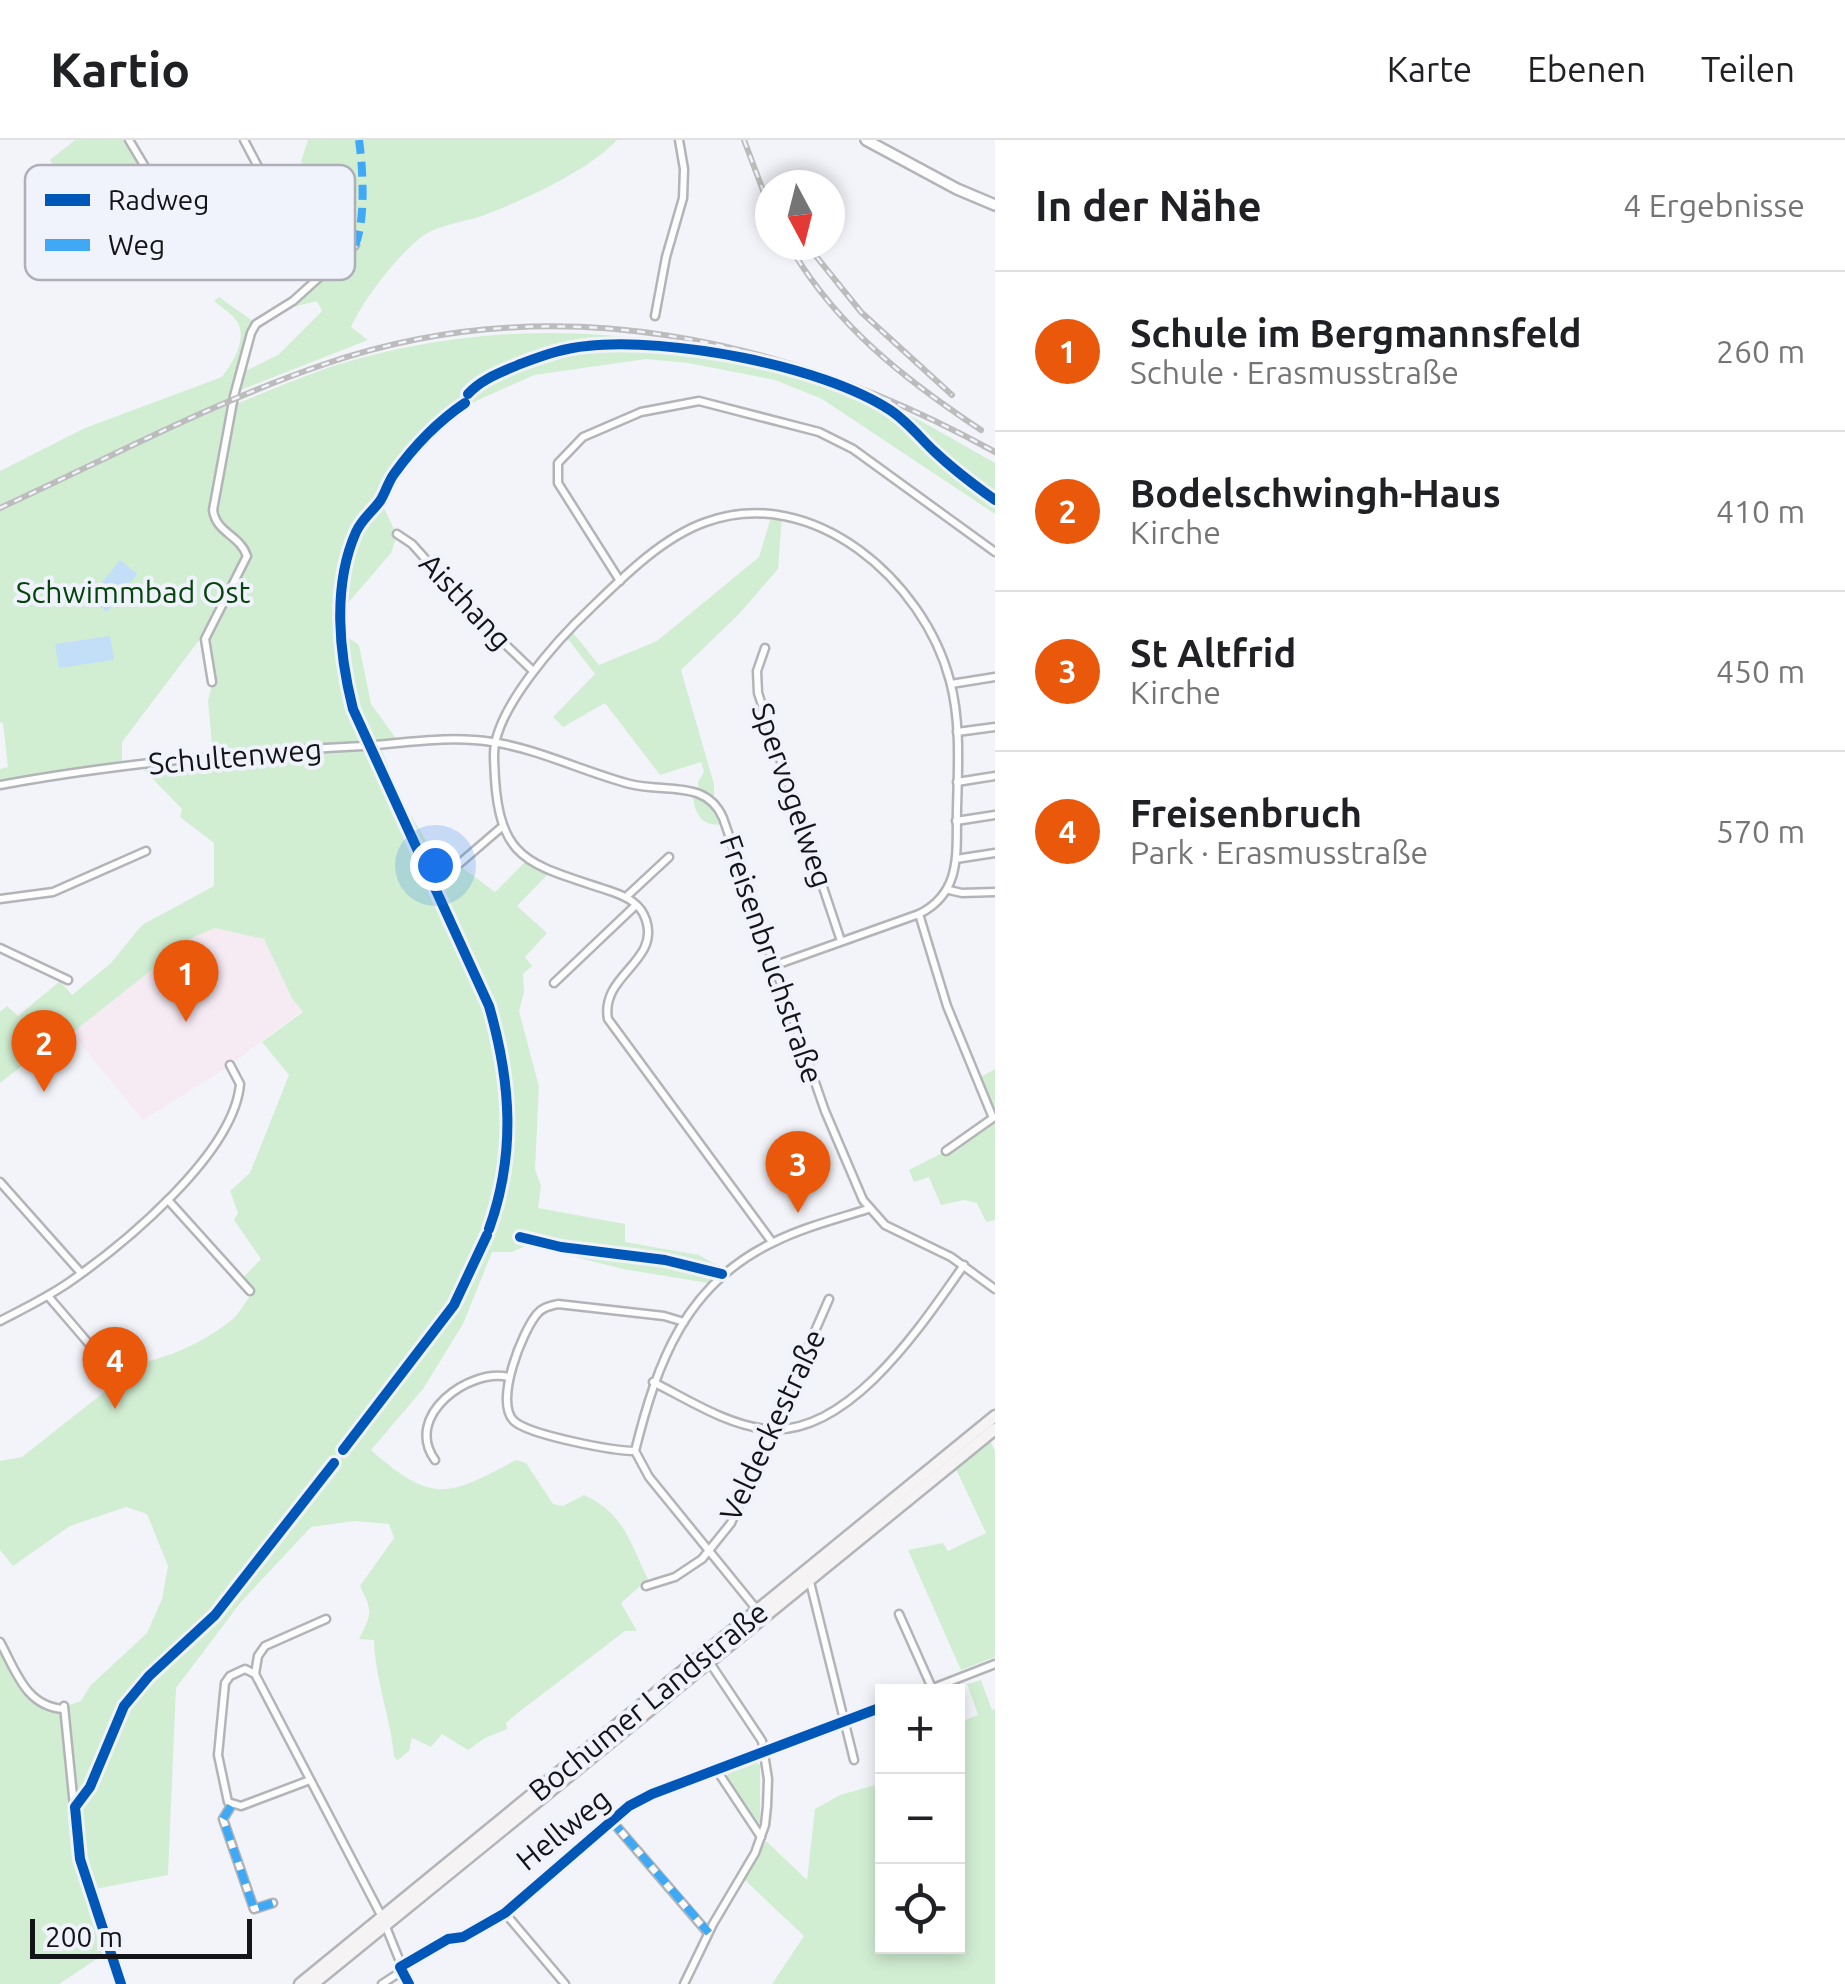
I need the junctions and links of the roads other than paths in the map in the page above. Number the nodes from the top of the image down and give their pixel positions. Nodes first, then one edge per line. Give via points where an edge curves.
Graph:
1 (129, 140) edge
2 (244, 140) edge
3 (679, 140) edge
4 (866, 140) edge
5 (144, 165) edge
6 (257, 165) edge
7 (995, 205) edge
8 (315, 280) edge
9 (655, 316) dead end
10 (398, 534) dead end
11 (995, 552) edge
12 (620, 580) junction
13 (765, 648) dead end
14 (534, 670) junction
15 (995, 678) edge
16 (212, 682) dead end
17 (951, 684) junction
18 (995, 727) edge
19 (956, 732) junction
20 (495, 742) junction
21 (995, 776) edge
22 (957, 782) junction
23 (0, 785) edge
24 (704, 794) joint
25 (995, 815) edge
26 (956, 821) junction
27 (503, 826) junction
28 (146, 852) dead end
29 (995, 853) edge
30 (669, 857) dead end
31 (956, 859) junction
32 (460, 862) dead end
33 (948, 890) junction
34 (995, 892) edge
35 (625, 897) junction
36 (0, 899) edge
37 (636, 904) junction
38 (919, 914) junction
39 (841, 941) junction
40 (0, 948) edge
41 (773, 966) junction
42 (68, 980) dead end
43 (554, 982) dead end
44 (230, 1065) dead end
45 (946, 1151) dead end
46 (0, 1182) edge
47 (168, 1200) junction
48 (868, 1209) junction
49 (772, 1242) junction
50 (964, 1265) junction
51 (81, 1274) junction
52 (995, 1290) edge
53 (250, 1291) dead end
54 (48, 1296) junction
55 (828, 1299) dead end
56 (0, 1320) edge
57 (684, 1322) junction
58 (141, 1357) dead end
59 (508, 1377) junction
60 (653, 1382) junction
61 (995, 1416) edge
62 (995, 1429) edge
63 (771, 1430) junction
64 (635, 1451) junction
65 (436, 1460) dead end
66 (710, 1548) junction
67 (810, 1581) junction
68 (646, 1586) dead end
69 (758, 1611) junction
70 (899, 1614) dead end
71 (326, 1619) dead end
72 (0, 1642) edge
73 (707, 1658) junction
74 (995, 1664) edge
75 (254, 1674) junction
76 (925, 1684) edge
77 (943, 1684) edge
78 (875, 1710) edge
79 (845, 1721) junction
80 (764, 1750) junction
81 (854, 1760) dead end
82 (716, 1769) junction
83 (310, 1780) junction
84 (232, 1806) junction
85 (611, 1820) junction
86 (761, 1837) junction
87 (273, 1902) dead end
88 (505, 1913) junction
89 (384, 1921) junction
90 (708, 1933) junction
91 (401, 1969) junction
92 (121, 1984) edge
93 (300, 1984) edge
94 (314, 1984) edge
95 (382, 1984) edge
96 (409, 1984) edge
97 (564, 1984) edge
98 (684, 1984) edge

1 - 5 street
2 - 6 street
3 - 9 street via 683,198
4 - 7 street
8 - 16 street via 256,324 234,396 214,510 218,525 247,556 205,638
10 - 14 street, Aisthang
11 - 12 street via 830,436 689,401 610,422 576,441 558,463 560,488
12 - 14 street
12 - 17 street via 704,522 756,512 797,518 834,533 887,575 927,624
13 - 39 street, Spervogelweg via 756,671 758,693
14 - 20 street
15 - 17 street
17 - 19 street
18 - 19 street
19 - 22 street
20 - 23 street, Schultenweg via 237,752
20 - 24 street, Schultenweg via 628,783
20 - 27 street
21 - 22 street
22 - 26 street
24 - 41 street, Freisenbruchstraße via 723,818
25 - 26 street
26 - 31 street
27 - 32 street
27 - 35 street via 517,851 536,866
28 - 36 street via 54,892
29 - 31 street
30 - 35 street
31 - 33 street
33 - 34 street
33 - 38 street
35 - 37 street
37 - 43 street
37 - 49 street via 647,922 647,944 608,994 610,1024
38 - 39 street
38 - 45 street via 947,1006 993,1118
39 - 41 street
40 - 42 street
41 - 48 street, Freisenbruchstraße via 830,1126
44 - 47 street via 240,1084 231,1116
46 - 51 street
47 - 51 street
47 - 53 street
48 - 49 street
48 - 50 street via 885,1225
49 - 57 street via 721,1276
50 - 52 street
50 - 63 street via 881,1374 826,1414
51 - 54 street
54 - 56 street
54 - 58 street via 114,1373 119,1376
55 - 63 street, Veldeckestraße
57 - 59 street via 544,1307
57 - 60 street
59 - 64 street via 506,1408 522,1426
59 - 65 street via 489,1377 438,1404 428,1428
60 - 63 street
60 - 64 street
61 - 69 main road, Bochumer Landstraße
62 - 67 main road, Bochumer Landstraße
63 - 66 street, Veldeckestraße via 736,1514
64 - 66 street
66 - 68 street, Veldeckestraße via 675,1576
66 - 69 street
67 - 73 main road, Bochumer Landstraße
67 - 79 street
69 - 73 main road, Bochumer Landstraße
70 - 76 street
71 - 75 street via 265,1646
72 - 92 street via 29,1694 46,1706 64,1707 80,1856
73 - 80 street
73 - 89 main road, Bochumer Landstraße
74 - 77 street
75 - 83 street
75 - 84 street via 239,1670 226,1683 218,1763
78 - 79 street, Hellweg
79 - 80 street, Hellweg
79 - 81 street
80 - 82 street, Hellweg
80 - 86 street
82 - 85 street, Hellweg via 652,1794
82 - 86 street
83 - 84 street
83 - 89 street
84 - 87 street via 223,1820 254,1909
85 - 88 street, Hellweg
85 - 90 street
86 - 90 street
88 - 91 street, Hellweg
88 - 97 street
89 - 91 street
89 - 93 main road, Bochumer Landstraße
89 - 94 main road, Bochumer Landstraße
90 - 98 street
91 - 95 street, Hellweg
91 - 96 street

